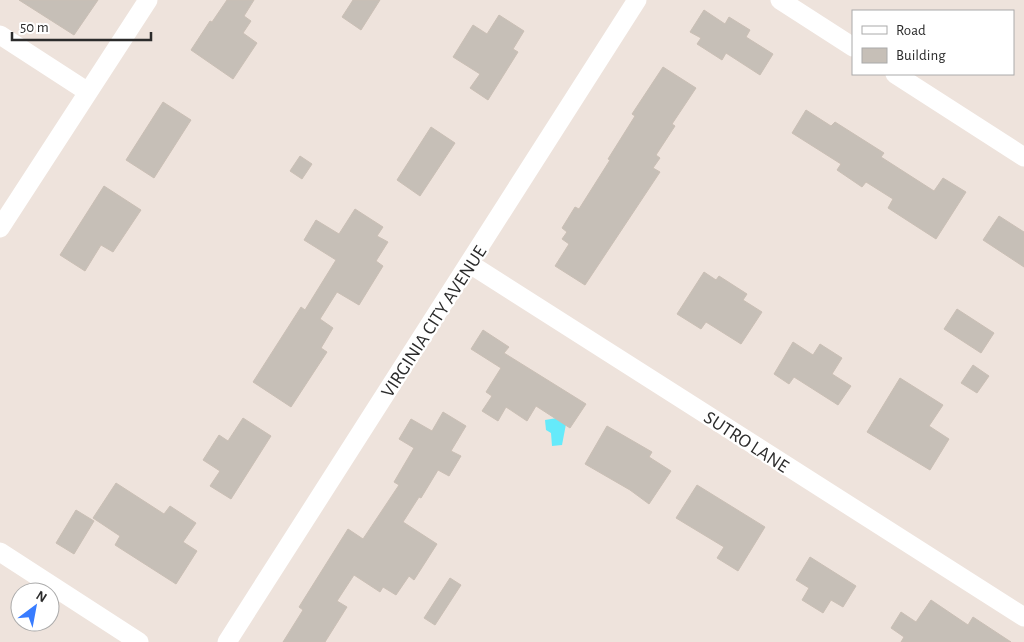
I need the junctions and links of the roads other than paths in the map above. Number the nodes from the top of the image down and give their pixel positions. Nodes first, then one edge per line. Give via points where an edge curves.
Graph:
1 (148, 0) edge
2 (637, 0) edge
3 (780, 0) edge
4 (0, 35) edge
5 (852, 46) edge
6 (897, 75) edge
7 (88, 92) junction
8 (1024, 157) edge
9 (0, 228) edge
10 (470, 264) junction
11 (0, 552) edge
12 (1024, 617) edge
13 (139, 642) edge
14 (227, 642) edge

1 - 7 street
2 - 10 street, VIRGINIA CITY AVENUE
3 - 5 street
4 - 7 street
6 - 8 street
7 - 9 street
10 - 12 street, SUTRO LANE
10 - 14 street, VIRGINIA CITY AVENUE
11 - 13 street

